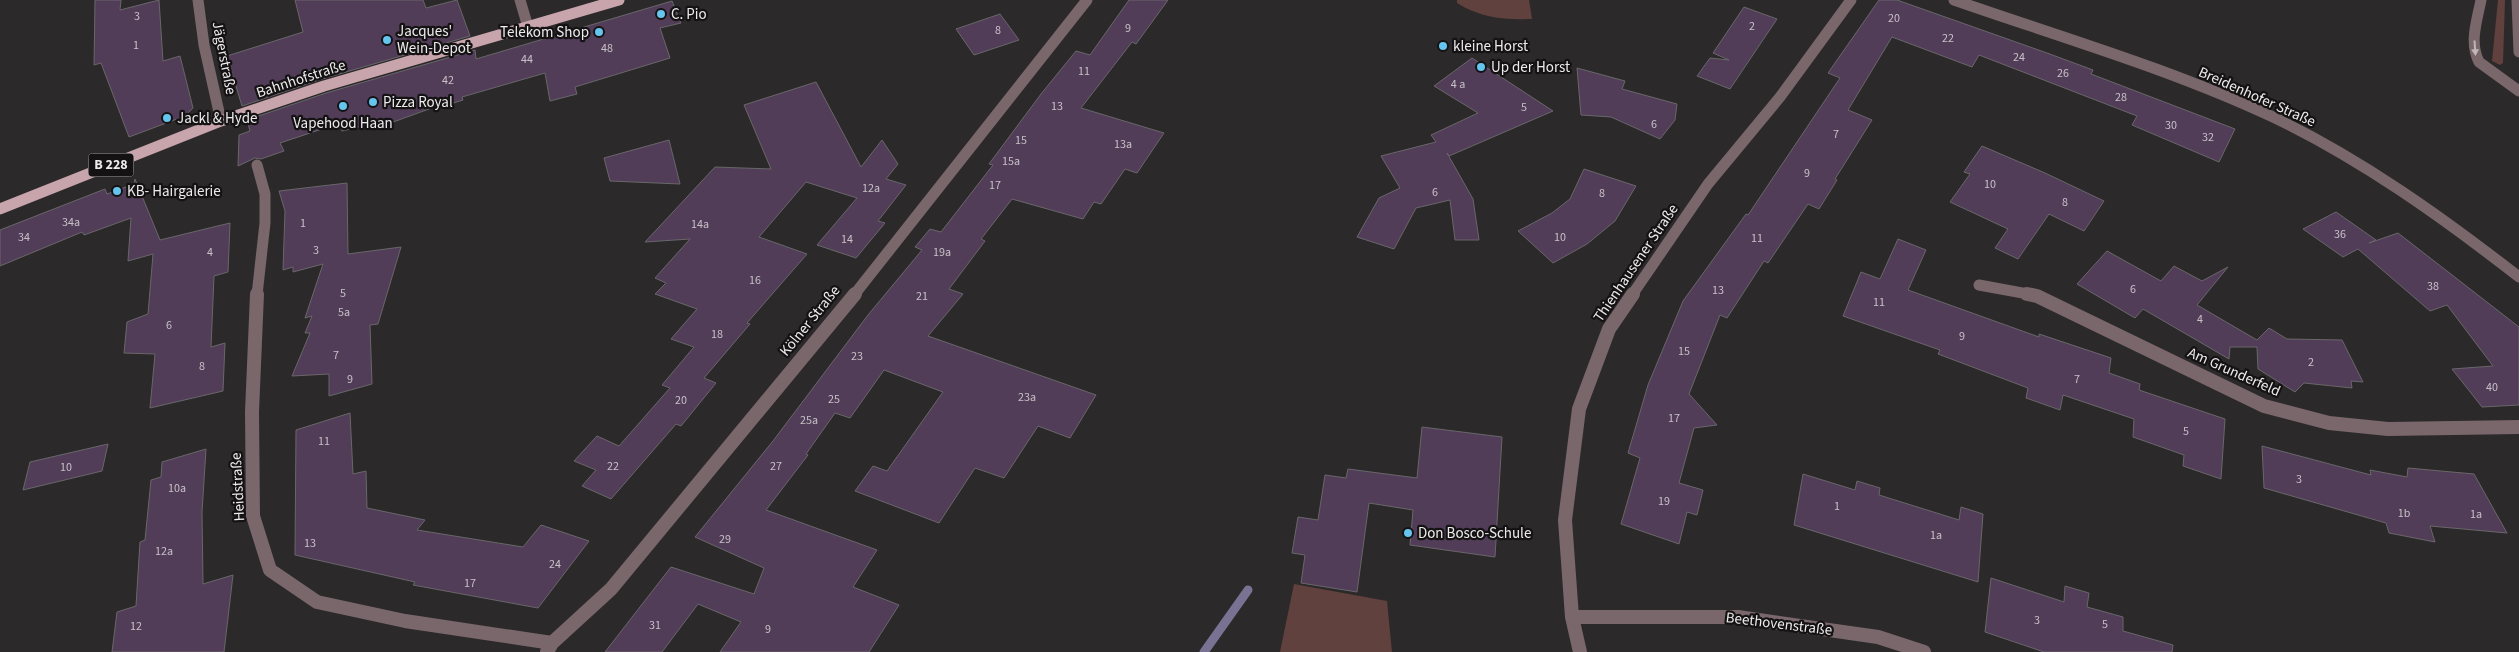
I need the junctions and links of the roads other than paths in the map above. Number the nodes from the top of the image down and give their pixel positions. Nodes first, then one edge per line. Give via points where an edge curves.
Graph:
1 (198, 0) edge
2 (520, 0) edge
3 (618, 0) edge
4 (1087, 0) edge
5 (1851, 0) edge
6 (1954, 0) edge
7 (2481, 0) edge
8 (2517, 0) edge
9 (528, 27) junction
10 (2519, 52) edge
11 (2519, 92) edge
12 (222, 121) junction
13 (257, 166) dead end
14 (0, 209) edge
15 (2519, 277) edge
16 (1979, 286) dead end
17 (2519, 426) edge
18 (1572, 617) junction
19 (549, 648) edge
20 (1580, 652) edge
21 (1924, 652) edge

1 - 12 street, Jägerstraße via 204,45
2 - 9 street
3 - 9 main road, Bahnhofstraße / B 228
4 - 19 street, Kölner Straße via 717,462 611,589
5 - 18 street, Thienhausener Straße via 1780,97 1708,184 1609,329 1579,409 1564,520
6 - 15 street, Breidenhofer Straße via 2178,78 2272,117 2341,153 2456,228
7 -> 11 street via 2474,46 2476,56 2479,62
8 - 10 street
9 - 12 main road, Bahnhofstraße / B 228 via 324,86
12 - 14 main road, Bahnhofstraße / B 228
13 - 19 street, Heidstraße via 265,194 265,223 255,316 253,516 270,570 317,602 405,622
16 - 17 street, Am Grunderfeld via 2037,296 2264,406 2329,423 2388,429
18 - 20 street, Thienhausener Straße
18 - 21 street, Beethovenstraße via 1738,617 1878,637

